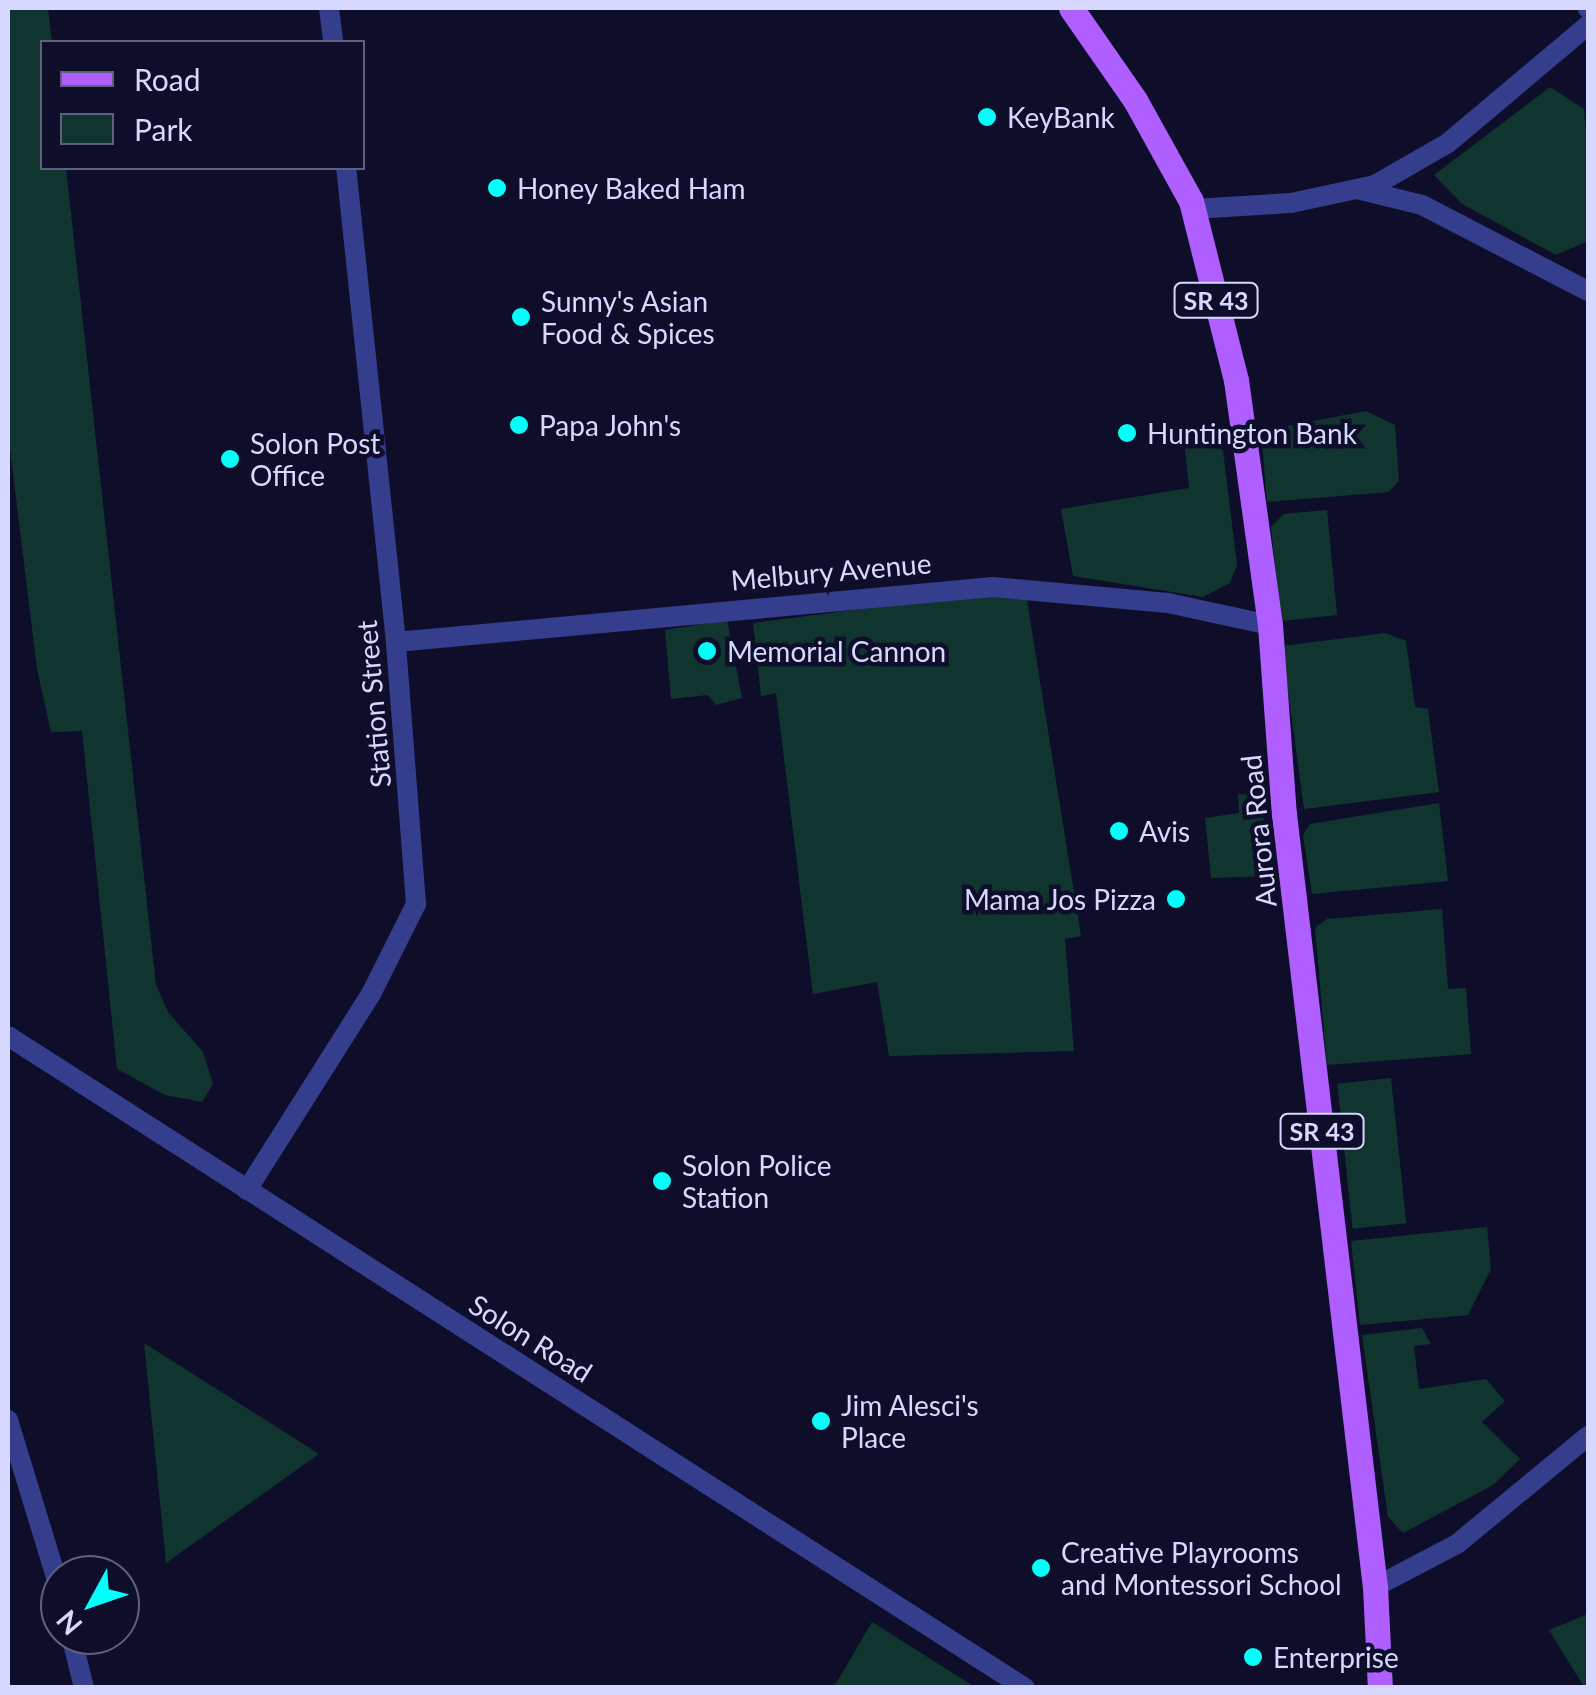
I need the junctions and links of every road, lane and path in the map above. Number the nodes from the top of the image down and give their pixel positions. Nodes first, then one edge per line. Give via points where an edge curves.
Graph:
1 (329, 8) edge
2 (1071, 8) edge
3 (1588, 25) edge
4 (333, 40) edge
5 (346, 170) edge
6 (1359, 190) junction
7 (1193, 209) junction
8 (1588, 291) edge
9 (1270, 625) junction
10 (396, 642) junction
11 (8, 1036) edge
12 (247, 1190) junction
13 (8, 1420) edge
14 (1588, 1436) edge
15 (49, 1555) edge
16 (1375, 1587) junction
17 (76, 1655) edge
18 (84, 1688) edge
19 (1025, 1688) edge
20 (1380, 1688) edge

1 - 4 street
2 - 7 main road, Aurora Road / SR 43 via 1135,100
3 - 6 street via 1448,143
5 - 10 street, Station Street
6 - 7 street via 1290,203
6 - 8 street via 1422,205
7 - 9 main road, Aurora Road / SR 43 via 1236,380
9 - 10 street, Melbury Avenue via 1168,603 993,587
9 - 16 main road, Aurora Road / SR 43 via 1284,814
10 - 12 street, Station Street via 416,878 412,916 371,994
11 - 12 street, Solon Road
12 - 19 street, Solon Road
13 - 15 street
14 - 16 street via 1456,1544
16 - 20 main road, Aurora Road / SR 43
17 - 18 street

